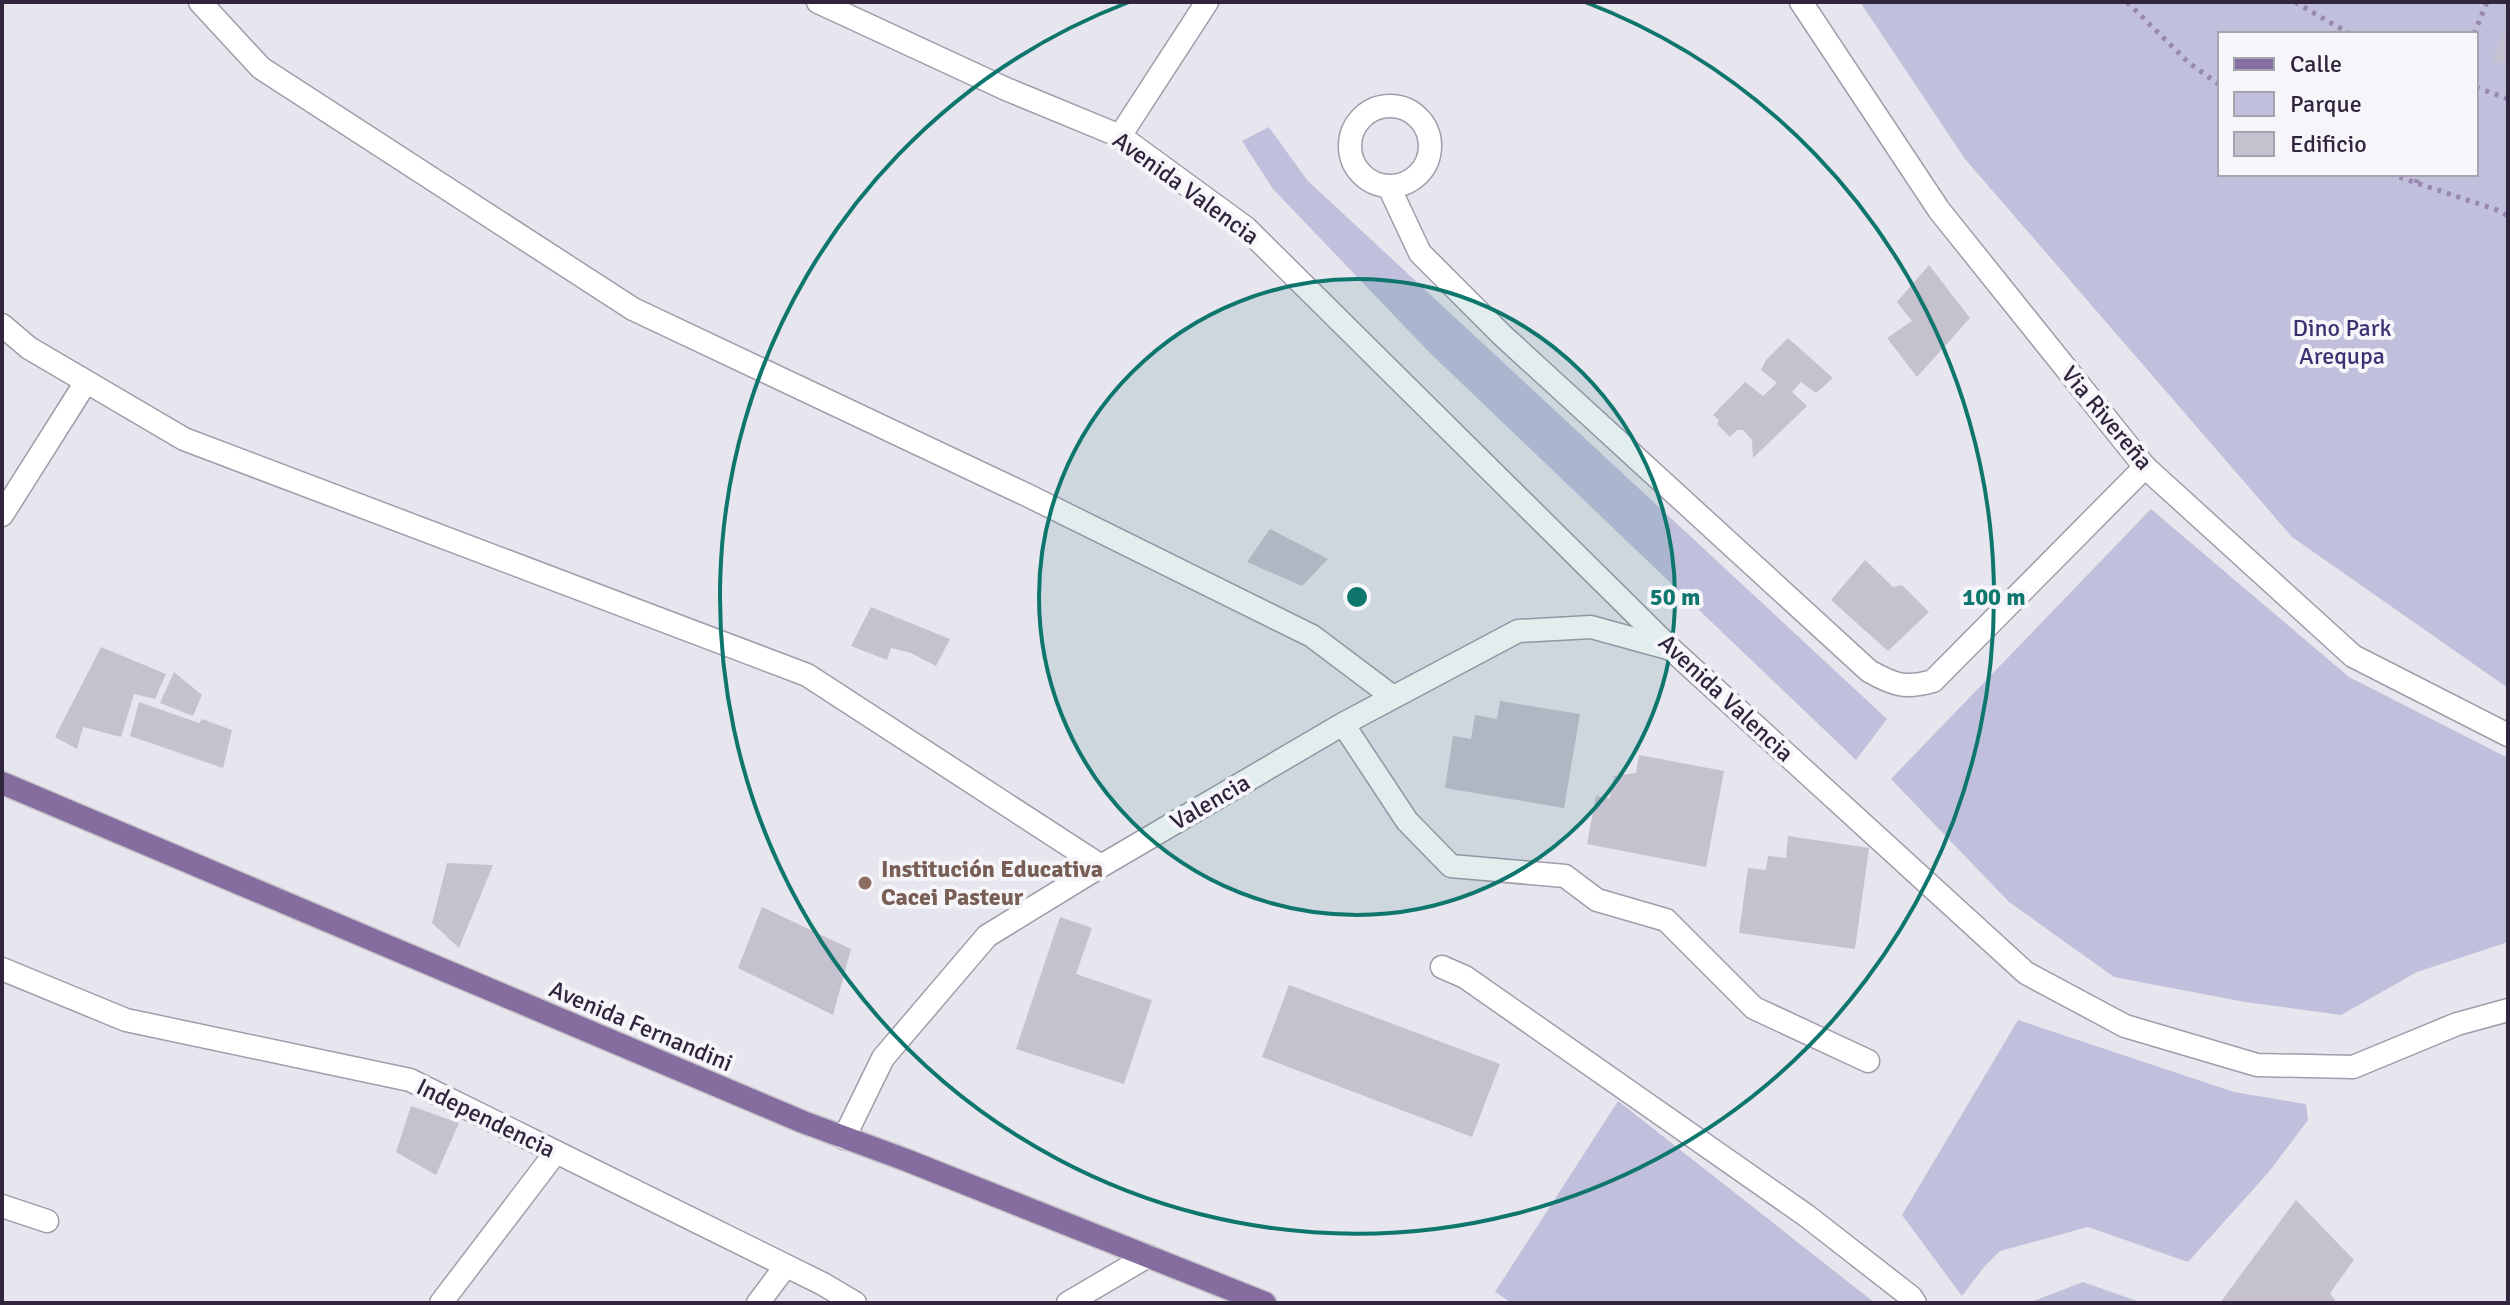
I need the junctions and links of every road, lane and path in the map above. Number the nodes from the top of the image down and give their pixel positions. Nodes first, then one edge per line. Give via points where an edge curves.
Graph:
1 (200, 2) edge
2 (818, 2) edge
3 (1207, 2) edge
4 (1801, 2) edge
5 (2127, 2) edge
6 (2295, 2) edge
7 (2487, 2) edge
8 (2347, 32) edge
9 (2475, 32) edge
10 (2218, 84) edge
11 (2478, 88) edge
12 (2508, 99) edge
13 (1120, 136) junction
14 (2396, 176) edge
15 (2418, 176) edge
16 (2416, 183) junction
17 (1389, 187) dead end
18 (2508, 216) edge
19 (2, 325) edge
20 (86, 382) junction
21 (2145, 467) junction
22 (2, 515) edge
23 (1671, 649) junction
24 (1393, 697) junction
25 (1343, 724) junction
26 (2508, 735) edge
27 (2, 783) edge
28 (1101, 866) junction
29 (1442, 967) dead end
30 (2, 969) edge
31 (2508, 1010) edge
32 (1868, 1061) dead end
33 (844, 1138) junction
34 (556, 1152) junction
35 (2, 1206) edge
36 (47, 1221) dead end
37 (1148, 1256) junction
38 (785, 1267) junction
39 (441, 1303) edge
40 (758, 1303) edge
41 (855, 1303) edge
42 (1068, 1303) edge
43 (1265, 1303) edge
44 (1915, 1303) edge

1 - 24 street via 261,68 633,309 1312,636
2 - 13 street, Avenida Valencia
3 - 13 street
4 - 21 street, Via Rivereña via 1939,210
5 - 10 path via 2189,63
6 - 8 path
7 - 9 path
11 - 12 path
13 - 23 street, Avenida Valencia via 1246,228
14 - 16 path
15 - 16 path
16 - 18 path
17 - 21 street via 1420,253 1869,671 1892,684 1915,687 1933,681
19 - 20 street
20 - 22 street
20 - 28 street via 184,439 807,675
21 - 26 street, Via Rivereña via 2353,656
23 - 24 street, Valencia via 1591,627 1518,631
23 - 31 street, Avenida Valencia via 2026,973 2125,1026 2257,1065 2353,1067 2457,1024
24 - 25 street, Valencia
25 - 28 street, Valencia
25 - 32 street via 1407,821 1451,866 1565,876 1597,900 1666,920 1754,1008
27 - 33 main road, Avenida Fernandini
28 - 33 street, Valencia via 987,936 883,1058
29 - 44 street via 1465,977 1807,1216
30 - 34 street, Independencia via 126,1020 410,1080
33 - 37 main road, Avenida Fernandini
34 - 38 street, Independencia
34 - 39 street
35 - 36 street
37 - 42 street
37 - 43 main road, Avenida Fernandini
38 - 40 street
38 - 41 street, Independencia

